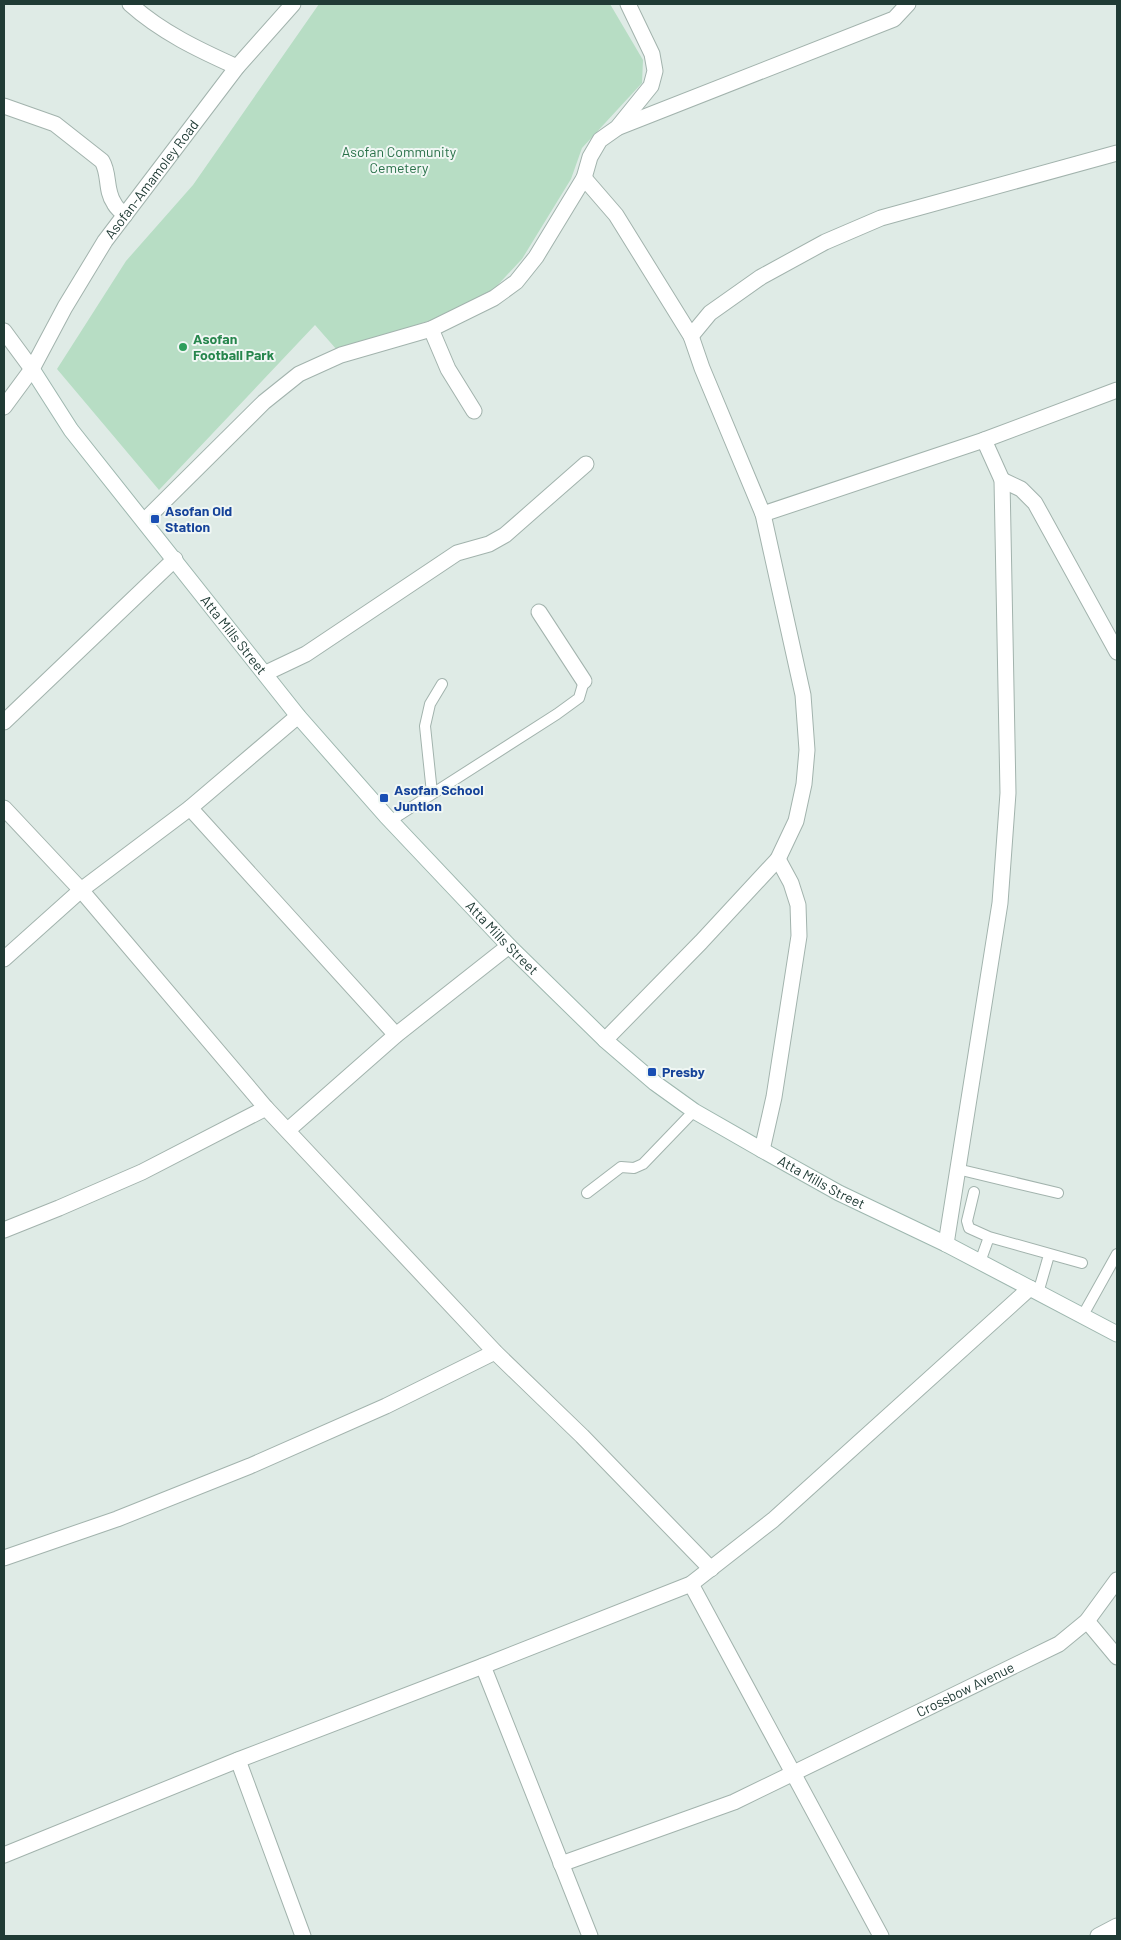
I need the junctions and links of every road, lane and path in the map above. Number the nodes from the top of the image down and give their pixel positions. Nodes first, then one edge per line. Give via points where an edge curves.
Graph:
1 (130, 4) edge
2 (293, 4) edge
3 (628, 4) edge
4 (908, 4) edge
5 (237, 68) junction
6 (4, 106) edge
7 (617, 128) junction
8 (1117, 153) edge
9 (584, 178) junction
10 (125, 215) junction
11 (431, 329) junction
12 (4, 331) edge
13 (691, 336) junction
14 (32, 369) junction
15 (1117, 390) edge
16 (4, 407) edge
17 (474, 411) dead end
18 (984, 440) junction
19 (586, 464) dead end
20 (1002, 480) junction
21 (763, 514) junction
22 (144, 521) junction
23 (175, 560) junction
24 (539, 612) dead end
25 (1117, 652) edge
26 (266, 673) junction
27 (584, 681) joint
28 (442, 684) dead end
29 (298, 716) junction
30 (4, 722) edge
31 (432, 793) junction
32 (4, 808) edge
33 (190, 808) junction
34 (390, 821) junction
35 (778, 859) junction
36 (81, 890) junction
37 (509, 946) junction
38 (4, 959) edge
39 (396, 1035) junction
40 (606, 1040) junction
41 (266, 1108) junction
42 (694, 1111) junction
43 (288, 1130) junction
44 (762, 1150) junction
45 (958, 1169) junction
46 (587, 1192) dead end
47 (974, 1192) dead end
48 (1058, 1194) dead end
49 (4, 1230) edge
50 (989, 1237) junction
51 (946, 1244) junction
52 (1117, 1254) edge
53 (1050, 1255) junction
54 (980, 1262) junction
55 (1082, 1263) dead end
56 (1034, 1290) junction
57 (1083, 1315) junction
58 (1117, 1334) edge
59 (495, 1352) junction
60 (4, 1558) edge
61 (711, 1569) junction
62 (1117, 1580) edge
63 (691, 1584) junction
64 (1087, 1620) junction
65 (1117, 1658) edge
66 (483, 1666) junction
67 (238, 1760) junction
68 (793, 1774) junction
69 (4, 1855) edge
70 (561, 1864) junction
71 (1117, 1926) edge
72 (302, 1936) edge
73 (590, 1936) edge
74 (882, 1936) edge
75 (1098, 1936) edge

1 - 5 street via 160,27
2 - 5 street, Asofan-Amamoley Road
3 - 7 street via 652,54 655,71 651,86
4 - 7 street via 894,19
5 - 10 street, Asofan-Amamoley Road
6 - 10 street via 55,124 102,161 114,204
7 - 9 street via 600,140 590,156
8 - 13 street via 881,218 825,242 762,277 710,314
9 - 11 street via 536,257 516,282 494,298
9 - 13 street via 616,215
10 - 14 street, Asofan-Amamoley Road via 105,241 65,307
11 - 17 street via 448,368
11 - 22 street via 341,356 299,374 264,402
12 - 14 street, Atta Mills Street
13 - 21 street
14 - 16 street, Asofan-Amamoley Road
14 - 22 street, Atta Mills Street via 71,430
15 - 18 street
18 - 20 street
18 - 21 street
19 - 26 street via 505,535 489,544 457,553 306,654
20 - 25 street via 1022,489 1035,503
20 - 45 street via 1008,793 1000,903
21 - 35 street via 803,695 807,750 796,821
22 - 23 street, Atta Mills Street
23 - 26 street, Atta Mills Street
23 - 30 street
24 - 27 street
26 - 29 street, Atta Mills Street
27 - 31 lane via 579,698 558,714
28 - 31 lane via 430,704 425,726
29 - 33 street
29 - 34 street, Atta Mills Street
31 - 34 lane
32 - 36 street
33 - 36 street
33 - 39 street
34 - 37 street, Atta Mills Street
35 - 40 street
35 - 44 street via 798,905 799,936 774,1097
36 - 38 street
36 - 41 street
37 - 39 street
37 - 40 street, Atta Mills Street
39 - 43 street
40 - 42 street, Atta Mills Street via 655,1083
41 - 43 street
41 - 49 street via 142,1172
42 - 44 street, Atta Mills Street
42 - 46 lane via 643,1164 634,1168 621,1167
43 - 59 street
44 - 51 street, Atta Mills Street via 839,1193
45 - 48 lane
45 - 51 street
47 - 50 lane via 967,1221 969,1228
50 - 53 lane
50 - 54 lane
51 - 54 street, Atta Mills Street
52 - 57 lane
53 - 55 lane
53 - 56 lane
54 - 56 street, Atta Mills Street
56 - 57 street, Atta Mills Street
56 - 61 street via 773,1520
57 - 58 street, Atta Mills Street
59 - 60 street via 386,1406 250,1466 117,1519
59 - 61 street
61 - 63 street
62 - 64 street, Crossbow Avenue
63 - 66 street
63 - 68 street
64 - 65 street
64 - 68 street, Crossbow Avenue via 1059,1644
66 - 67 street
66 - 70 street
67 - 69 street
67 - 72 street
68 - 70 street, Crossbow Avenue via 734,1802
68 - 74 street
70 - 73 street
71 - 75 street

